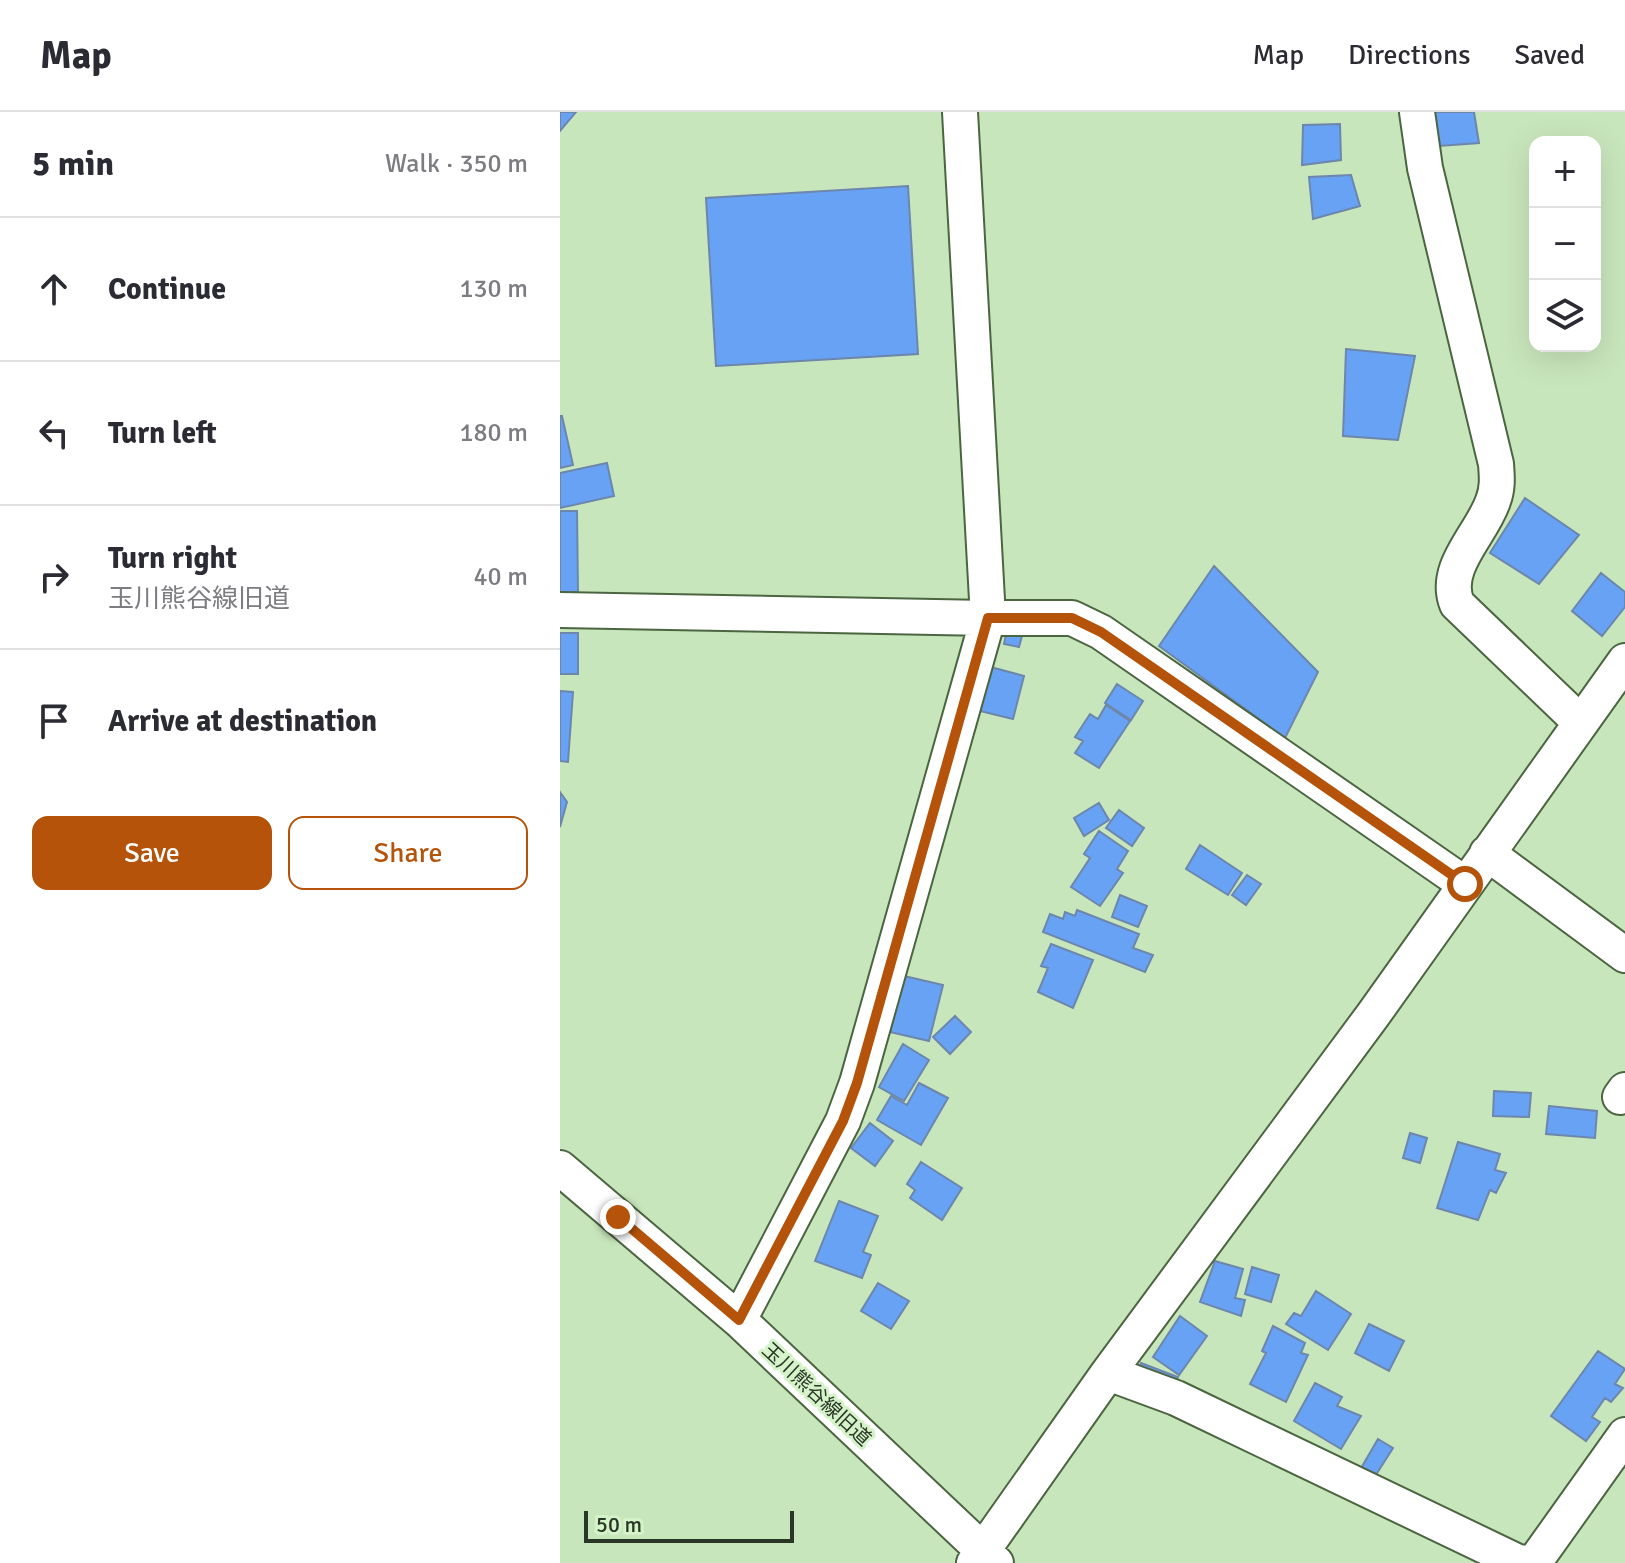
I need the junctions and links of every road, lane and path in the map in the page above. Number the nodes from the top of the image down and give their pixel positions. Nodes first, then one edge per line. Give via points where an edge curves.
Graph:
1 (960, 112) edge
2 (1417, 112) edge
3 (560, 610) edge
4 (988, 618) junction
5 (1625, 661) edge
6 (1580, 722) junction
7 (1487, 853) junction
8 (1465, 884) junction
9 (1625, 955) edge
10 (560, 1168) edge
11 (739, 1320) junction
12 (1108, 1373) junction
13 (1625, 1435) edge
14 (984, 1559) edge
15 (1527, 1563) edge

1 - 4 street
2 - 6 street via 1425,168 1498,484 1454,576 1452,592 1457,604
3 - 4 street
4 - 8 street via 1072,618 1101,632
4 - 11 street via 857,1083 843,1121
5 - 6 street
6 - 7 street
7 - 8 street
7 - 9 street
8 - 12 street
10 - 11 street, 玉川熊谷線旧道
11 - 14 street, 玉川熊谷線旧道
12 - 14 street
12 - 15 street via 1176,1398
13 - 15 street via 1536,1560

